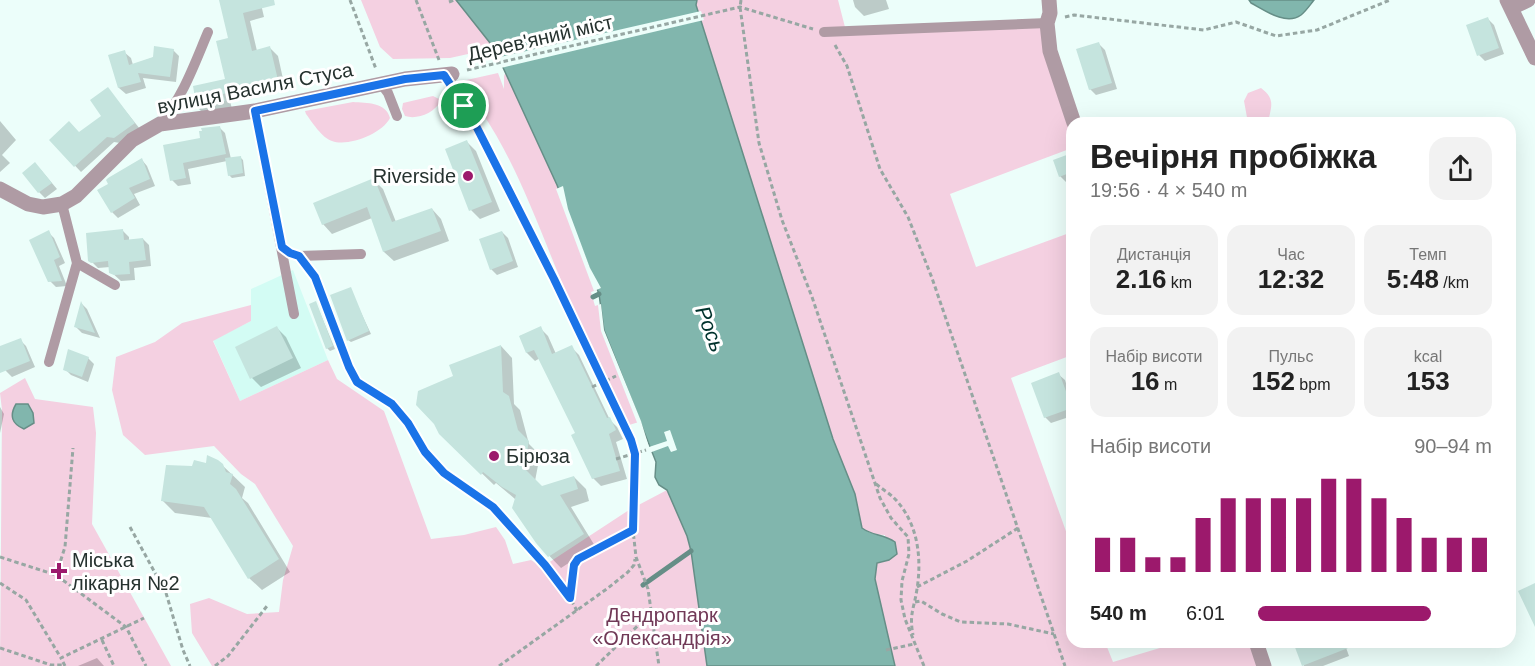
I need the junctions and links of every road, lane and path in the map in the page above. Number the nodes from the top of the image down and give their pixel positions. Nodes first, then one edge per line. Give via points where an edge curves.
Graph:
1 (350, 0) edge
2 (416, 0) edge
3 (454, 0) edge
4 (741, 0) edge
5 (1049, 0) edge
6 (1390, 0) edge
7 (1528, 0) edge
8 (449, 2) dead end
9 (1509, 4) edge
10 (740, 7) junction
11 (1047, 23) junction
12 (208, 32) dead end
13 (824, 32) junction
14 (1535, 58) edge
15 (448, 74) junction
16 (382, 84) junction
17 (464, 106) junction
18 (255, 111) junction
19 (397, 116) dead end
20 (445, 116) dead end
21 (1072, 117) edge
22 (160, 124) junction
23 (0, 189) edge
24 (62, 204) junction
25 (282, 247) junction
26 (361, 254) dead end
27 (299, 256) junction
28 (77, 263) junction
29 (115, 285) dead end
30 (294, 314) dead end
31 (49, 362) dead end
32 (616, 375) dead end
33 (603, 382) junction
34 (592, 387) dead end
35 (73, 448) dead end
36 (646, 450) dead end
37 (635, 454) junction
38 (616, 459) dead end
39 (874, 483) junction
40 (130, 527) dead end
41 (1018, 528) junction
42 (633, 530) junction
43 (0, 557) edge
44 (636, 557) junction
45 (545, 565) joint
46 (56, 575) junction
47 (0, 583) edge
48 (917, 587) junction
49 (570, 598) junction
50 (915, 602) junction
51 (267, 606) dead end
52 (577, 611) junction
53 (651, 613) junction
54 (144, 618) dead end
55 (126, 627) junction
56 (1054, 634) junction
57 (102, 640) junction
58 (914, 644) junction
59 (0, 648) edge
60 (1258, 648) edge
61 (886, 650) dead end
62 (61, 658) junction
63 (64, 665) edge
64 (114, 666) edge
65 (146, 666) edge
66 (190, 666) edge
67 (215, 666) edge
68 (500, 666) edge
69 (596, 666) edge
70 (658, 666) edge
71 (924, 666) edge
72 (1065, 666) edge
73 (1264, 666) edge

1 - 16 path
2 - 15 path
3 - 8 path
4 - 10 path
5 - 11 street
6 - 11 path via 1317,30 1276,36 1236,22 1204,30 1074,15
7 - 9 street
9 - 14 street
10 - 13 path
10 - 15 path, Дерев'яний міст
10 - 39 path via 759,143
11 - 13 lane
11 - 21 street via 1050,51
12 - 22 lane via 184,89
13 - 41 path via 847,66 880,170 908,217 932,278
15 - 16 street, вулиця Василя Стуса
15 - 17 path
16 - 18 street, вулиця Василя Стуса
16 - 19 lane
17 - 20 path
17 - 33 path
18 - 22 street, вулиця Василя Стуса
18 - 25 lane
22 - 24 street, вулиця Василя Стуса via 132,140 76,196
23 - 24 street via 28,204
24 - 28 lane
25 - 27 lane
25 - 30 lane
26 - 27 lane
27 - 45 lane via 315,277 357,382 392,404 444,473 493,507
28 - 29 lane
28 - 31 lane
32 - 33 path
33 - 34 path
33 - 37 path
35 - 46 path via 65,547
36 - 37 path
37 - 38 path
37 - 42 path
39 - 48 path via 894,498 906,514 920,560
39 - 58 path via 891,518 908,537 901,600
40 - 66 path via 166,593
41 - 48 path
41 - 56 path
42 - 44 path
42 - 49 path via 578,559
43 - 46 path
44 - 52 path via 628,572
44 - 53 path via 648,589
45 - 49 path
46 - 55 path
47 - 62 path via 26,600
48 - 50 path
49 - 52 path
50 - 56 path via 921,601 961,622 1008,624
50 - 58 path via 910,618
51 - 67 path via 228,656
52 - 68 path
53 - 69 path
53 - 70 path
54 - 55 path
55 - 57 path
55 - 65 path
56 - 72 path
57 - 62 path
57 - 64 path
58 - 61 path
58 - 71 path
59 - 63 path via 51,665
60 - 73 street
62 - 63 path

